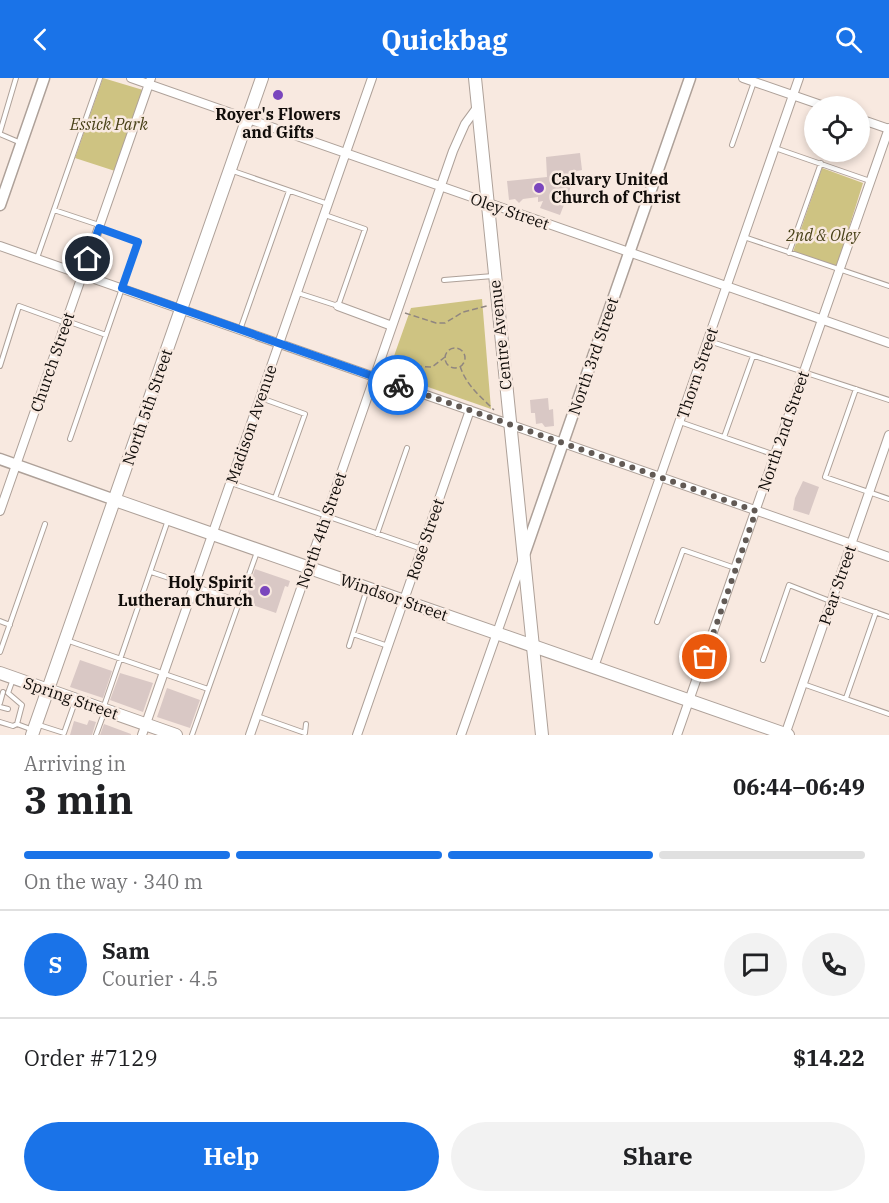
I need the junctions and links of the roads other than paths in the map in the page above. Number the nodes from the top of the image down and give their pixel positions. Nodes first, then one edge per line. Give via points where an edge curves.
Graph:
1 (16, 78) edge
2 (44, 78) edge
3 (100, 78) edge
4 (131, 78) edge
5 (262, 78) edge
6 (372, 78) edge
7 (475, 78) edge
8 (690, 78) edge
9 (799, 78) edge
10 (748, 79) edge
11 (150, 81) edge
12 (793, 95) junction
13 (804, 99) edge
14 (476, 109) junction
15 (248, 119) junction
16 (870, 122) edge
17 (889, 129) edge
18 (0, 133) edge
19 (22, 143) junction
20 (732, 145) dead end
21 (774, 147) junction
22 (346, 153) junction
23 (820, 164) junction
24 (230, 170) junction
25 (871, 181) junction
26 (441, 186) junction
27 (289, 190) junction
28 (486, 202) junction
29 (328, 204) junction
30 (0, 205) edge
31 (54, 210) junction
32 (325, 215) junction
33 (99, 227) junction
34 (744, 237) junction
35 (0, 246) edge
36 (629, 252) junction
37 (789, 253) junction
38 (37, 259) junction
39 (840, 270) junction
40 (82, 274) junction
41 (494, 276) junction
42 (444, 280) dead end
43 (889, 285) edge
44 (726, 287) junction
45 (122, 288) junction
46 (297, 292) junction
47 (338, 306) junction
48 (181, 309) junction
49 (822, 320) junction
50 (66, 322) junction
51 (392, 326) junction
52 (240, 330) junction
53 (106, 335) junction
54 (708, 340) junction
55 (889, 343) edge
56 (279, 344) junction
57 (753, 356) junction
58 (0, 366) edge
59 (804, 372) junction
60 (375, 377) junction
61 (856, 389) junction
62 (261, 398) junction
63 (889, 400) edge
64 (470, 410) junction
65 (680, 422) junction
66 (509, 424) junction
67 (889, 435) edge
68 (724, 437) junction
69 (70, 439) dead end
70 (563, 443) junction
71 (407, 448) dead end
72 (775, 455) junction
73 (0, 459) edge
74 (16, 465) junction
75 (661, 477) junction
76 (231, 482) junction
77 (869, 492) junction
78 (275, 498) junction
79 (889, 499) edge
80 (114, 500) junction
81 (1, 508) edge
82 (756, 511) junction
83 (327, 516) junction
84 (169, 519) junction
85 (45, 524) dead end
86 (212, 534) junction
87 (377, 534) junction
88 (851, 543) junction
89 (422, 549) junction
90 (257, 550) junction
91 (525, 552) junction
92 (889, 556) edge
93 (308, 568) junction
94 (736, 568) junction
95 (151, 572) junction
96 (195, 586) junction
97 (367, 588) junction
98 (832, 599) junction
99 (239, 601) junction
100 (404, 601) junction
101 (876, 612) junction
102 (889, 617) edge
103 (0, 621) edge
104 (657, 622) dead end
105 (9, 625) junction
106 (496, 633) junction
107 (353, 634) junction
108 (65, 639) junction
109 (349, 646) dead end
110 (388, 646) junction
111 (534, 646) junction
112 (0, 652) edge
113 (120, 658) junction
114 (763, 660) dead end
115 (594, 667) junction
116 (0, 673) edge
117 (164, 674) junction
118 (13, 678) junction
119 (802, 684) junction
120 (208, 689) junction
121 (48, 690) junction
122 (4, 692) edge
123 (846, 699) junction
124 (75, 700) junction
125 (689, 701) junction
126 (0, 705) edge
127 (8, 709) dead end
128 (104, 710) junction
129 (889, 714) edge
130 (257, 716) junction
131 (0, 722) edge
132 (17, 724) junction
133 (306, 724) dead end
134 (34, 730) edge
135 (144, 730) edge
136 (96, 735) edge
137 (176, 735) edge
138 (192, 735) edge
139 (250, 735) edge
140 (357, 735) edge
141 (461, 735) edge
142 (542, 735) edge
143 (677, 735) edge
144 (786, 735) edge

1 - 18 lane
2 - 19 street
3 - 31 lane
4 - 11 street, Oley Street
5 - 15 main road, North 5th Street
6 - 22 street, Madison Avenue
7 - 14 main road, Centre Avenue
8 - 36 street, North 3rd Street
9 - 12 street, Thorn Street
10 - 12 street
10 - 20 lane
11 - 15 street, Oley Street
11 - 33 street, Church Street
12 - 13 street
12 - 21 street, Thorn Street
14 - 26 street, North 4th Street via 465,124
14 - 28 main road, Centre Avenue
15 - 22 street, Oley Street
15 - 24 main road, North 5th Street
16 - 17 street
17 - 25 street, North 2nd Street
18 - 19 lane
19 - 30 street
21 - 23 lane
21 - 34 street, Thorn Street
22 - 26 street, Oley Street
22 - 29 street, Madison Avenue
23 - 25 lane
23 - 37 lane
24 - 27 lane
24 - 48 main road, North 5th Street
25 - 39 street, North 2nd Street
26 - 28 street, Oley Street
26 - 51 street, North 4th Street
27 - 29 lane
27 - 52 lane
28 - 36 street, Oley Street
28 - 41 main road, Centre Avenue
29 - 32 street, Madison Avenue
31 - 33 lane
31 - 38 lane
32 - 46 street, Madison Avenue
32 - 47 lane via 365,229
33 - 40 street, Church Street
33 - 45 lane via 138,242
34 - 37 lane
34 - 44 street, Thorn Street
35 - 38 street
36 - 44 street, Oley Street
36 - 70 street, North 3rd Street
37 - 39 lane
38 - 40 street
39 - 43 lane
39 - 49 street, North 2nd Street
40 - 45 street
40 - 50 street, Church Street
41 - 42 lane
41 - 66 main road, Centre Avenue
44 - 49 street, Oley Street
44 - 54 street, Thorn Street
45 - 48 street
45 - 53 lane
46 - 47 lane
46 - 56 street, Madison Avenue
47 - 51 street
48 - 52 street
48 - 80 main road, North 5th Street
49 - 55 street, Oley Street
49 - 59 street, North 2nd Street
50 - 53 lane
50 - 58 lane via 19,306
50 - 74 street, Church Street
51 - 60 street, North 4th Street
52 - 56 street
53 - 69 lane
54 - 57 lane
54 - 65 street, Thorn Street
56 - 60 street
56 - 62 street, Madison Avenue
57 - 59 lane
57 - 68 lane
59 - 61 lane
59 - 72 street, North 2nd Street
60 - 64 street
60 - 83 street, North 4th Street
61 - 63 lane
61 - 77 lane via 825,477
62 - 76 street, Madison Avenue
62 - 78 lane via 304,414
64 - 66 street
64 - 89 street, Rose Street
65 - 68 lane
65 - 75 street, Thorn Street
66 - 70 street
66 - 91 main road, Centre Avenue
67 - 77 street, Pear Street
68 - 72 lane
70 - 75 street
70 - 91 street, North 3rd Street
71 - 87 lane
72 - 82 street, North 2nd Street
73 - 74 street, Windsor Street
74 - 80 street, Windsor Street
74 - 81 street, Church Street
75 - 82 street
75 - 115 street, Thorn Street
76 - 78 lane
76 - 86 street, Madison Avenue
77 - 79 lane
77 - 88 street, Pear Street
78 - 83 lane
80 - 84 main road, Windsor Street
80 - 108 main road, North 5th Street
82 - 88 street
82 - 94 street, North 2nd Street
83 - 87 lane
83 - 93 street, North 4th Street
84 - 86 main road, Windsor Street
84 - 95 lane
85 - 105 lane
86 - 90 main road, Windsor Street
86 - 96 street, Madison Avenue
87 - 89 lane
88 - 92 street
88 - 98 street, Pear Street
89 - 100 street, Rose Street
90 - 93 main road, Windsor Street
90 - 99 lane
91 - 106 street, North 3rd Street
91 - 111 main road, Centre Avenue
93 - 97 main road, Windsor Street
93 - 130 street, North 4th Street
94 - 104 lane via 683,550
94 - 125 street, North 2nd Street
95 - 96 lane
95 - 113 lane
96 - 99 lane
96 - 117 street, Madison Avenue
97 - 100 main road, Windsor Street
97 - 107 lane
98 - 101 lane
98 - 114 lane via 789,585
98 - 119 street, Pear Street
99 - 120 lane
100 - 106 main road, Windsor Street
100 - 110 street, Rose Street
101 - 102 lane
101 - 123 lane
103 - 105 lane
105 - 112 lane
106 - 111 main road, Windsor Street
106 - 141 street, North 3rd Street
107 - 109 lane
107 - 110 lane
108 - 113 lane
108 - 121 main road, North 5th Street
110 - 140 street, Rose Street
111 - 115 main road, Windsor Street
111 - 142 main road, Centre Avenue
113 - 117 lane
113 - 128 lane
115 - 125 main road, Windsor Street
116 - 118 main road, Spring Street
117 - 120 lane
117 - 135 street, Madison Avenue
118 - 121 main road, Spring Street
118 - 122 lane
119 - 123 lane
119 - 144 street, Pear Street
120 - 138 lane
121 - 124 main road, Spring Street
121 - 134 main road, North 5th Street
122 - 126 lane
122 - 132 lane via 20,703
123 - 129 lane
124 - 128 main road, Spring Street
124 - 134 lane via 64,733
125 - 143 street, North 2nd Street
125 - 144 main road, Windsor Street
126 - 127 lane
128 - 135 main road, Spring Street
128 - 136 lane
130 - 133 lane via 305,733
130 - 139 street, North 4th Street
131 - 132 lane
132 - 134 lane
135 - 137 main road, Spring Street

